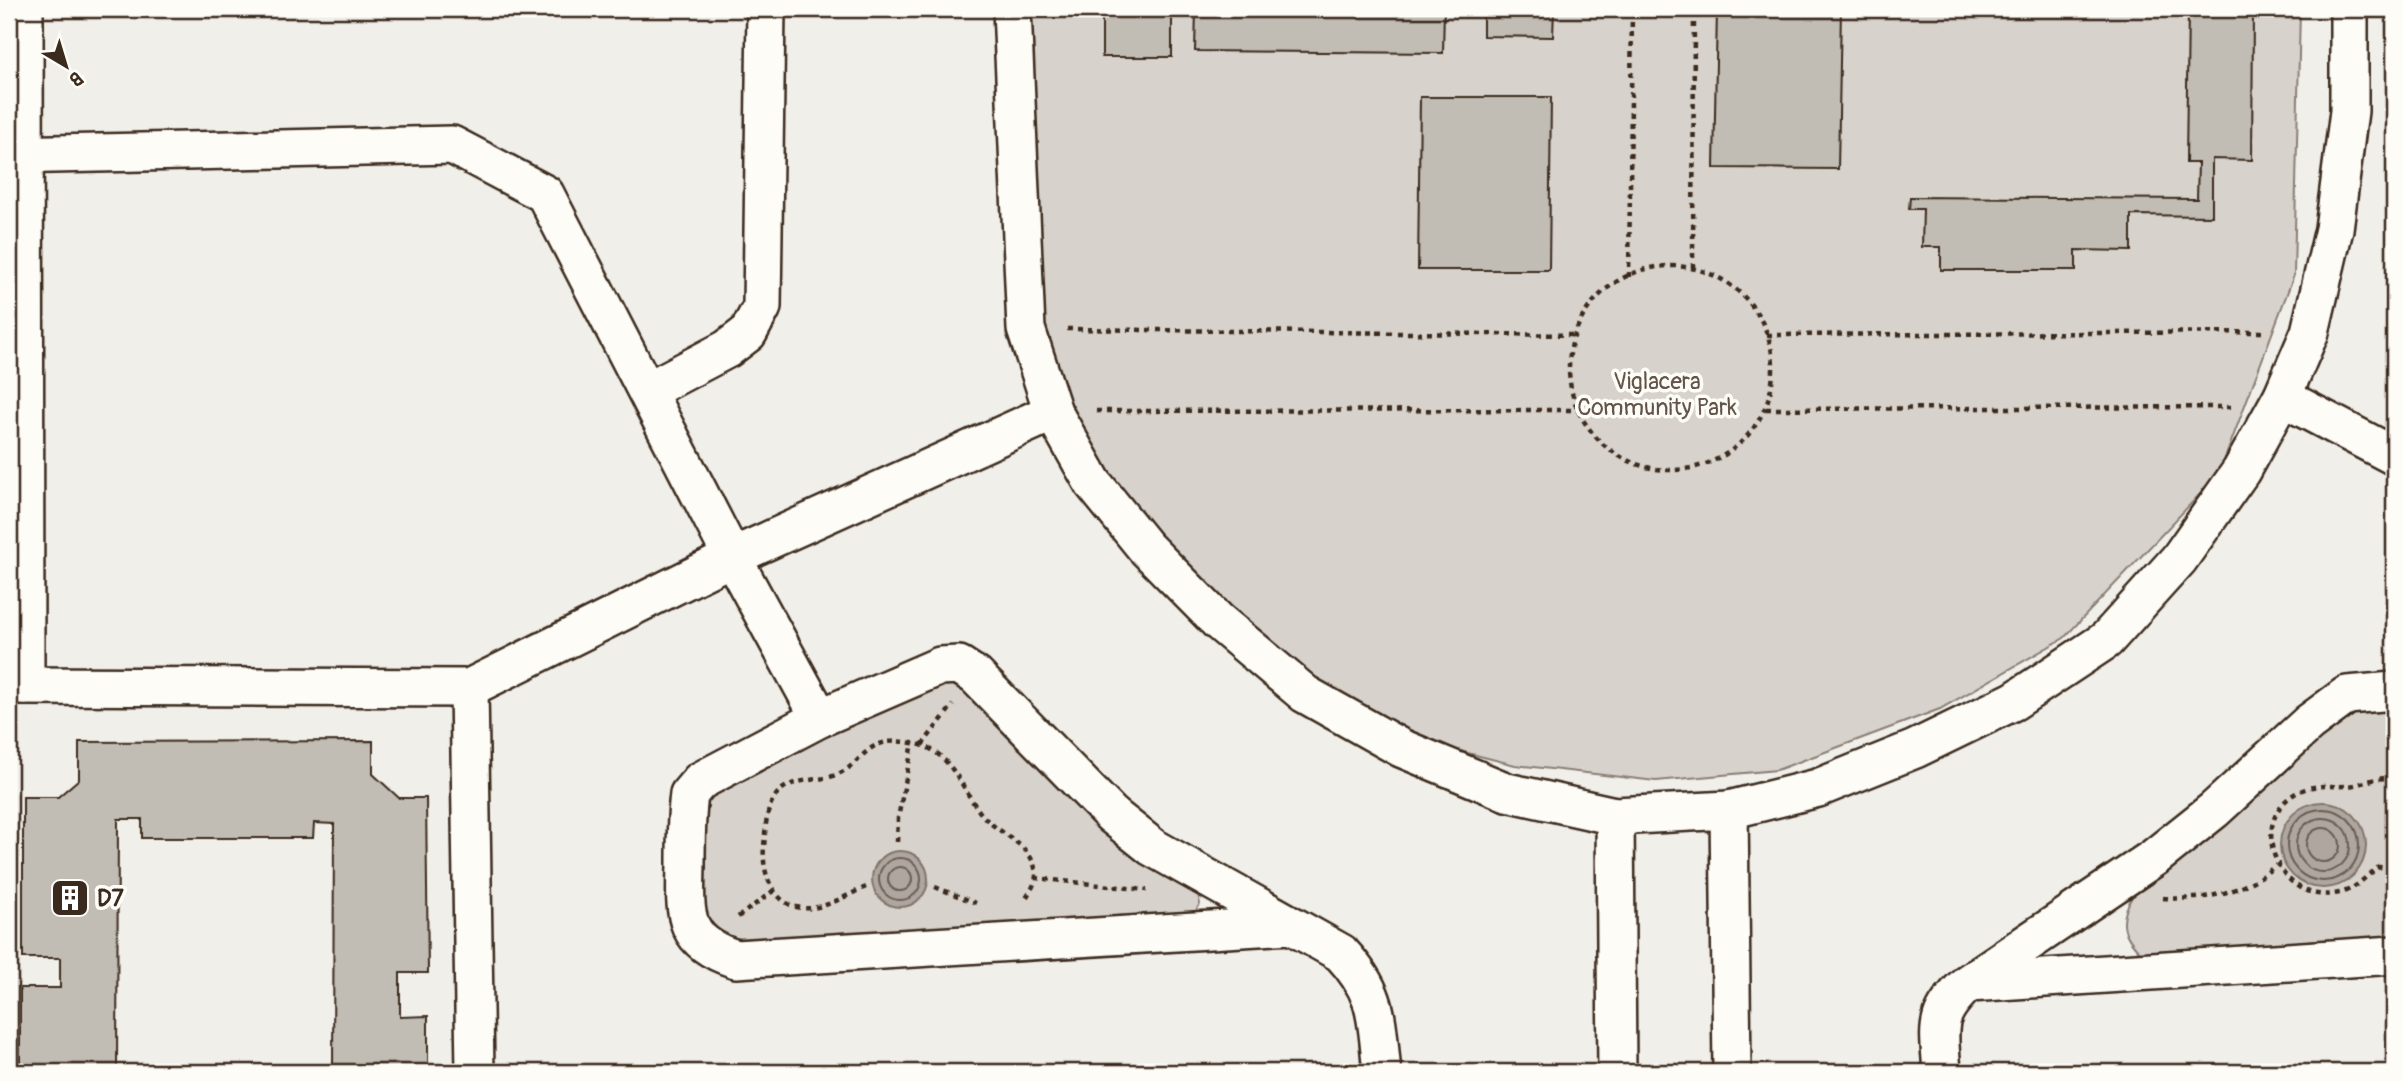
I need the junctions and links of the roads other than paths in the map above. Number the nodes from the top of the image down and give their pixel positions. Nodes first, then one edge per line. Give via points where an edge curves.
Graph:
1 (24, 9) edge
2 (766, 9) edge
3 (1012, 9) edge
4 (2348, 9) edge
5 (17, 155) edge
6 (647, 391) junction
7 (2279, 402) junction
8 (1053, 412) junction
9 (2394, 456) edge
10 (732, 557) junction
11 (17, 686) edge
12 (469, 688) junction
13 (2394, 691) edge
14 (820, 718) junction
15 (1729, 810) junction
16 (1615, 816) junction
17 (1291, 925) junction
18 (2394, 955) edge
19 (1968, 983) junction
20 (475, 1072) edge
21 (1382, 1072) edge
22 (1617, 1072) edge
23 (1732, 1072) edge
24 (1942, 1072) edge

1 - 5 street
2 - 6 street via 762,307 748,333 727,349
3 - 8 street via 1026,329
4 - 7 street via 2349,111 2334,229 2310,332
5 - 6 street via 452,145 545,194
5 - 11 street
6 - 10 street
7 - 9 street
7 - 15 street via 2241,471 2179,559 2106,640 2014,701 1915,749 1818,788
8 - 10 street
8 - 16 street via 1093,483 1145,547 1218,621 1305,694 1401,748 1507,792
10 - 12 street
10 - 14 street
11 - 12 street
12 - 20 street
13 - 19 street via 2347,695 2155,857
14 - 17 street via 940,666 959,665 976,676 1112,815 1142,839
14 - 17 street via 700,781 689,794 685,915 713,952 736,959
15 - 16 street
15 - 23 street
16 - 22 street
17 - 21 street via 1341,953 1363,976 1374,1005
18 - 19 street
19 - 24 street via 1951,999 1939,1020

